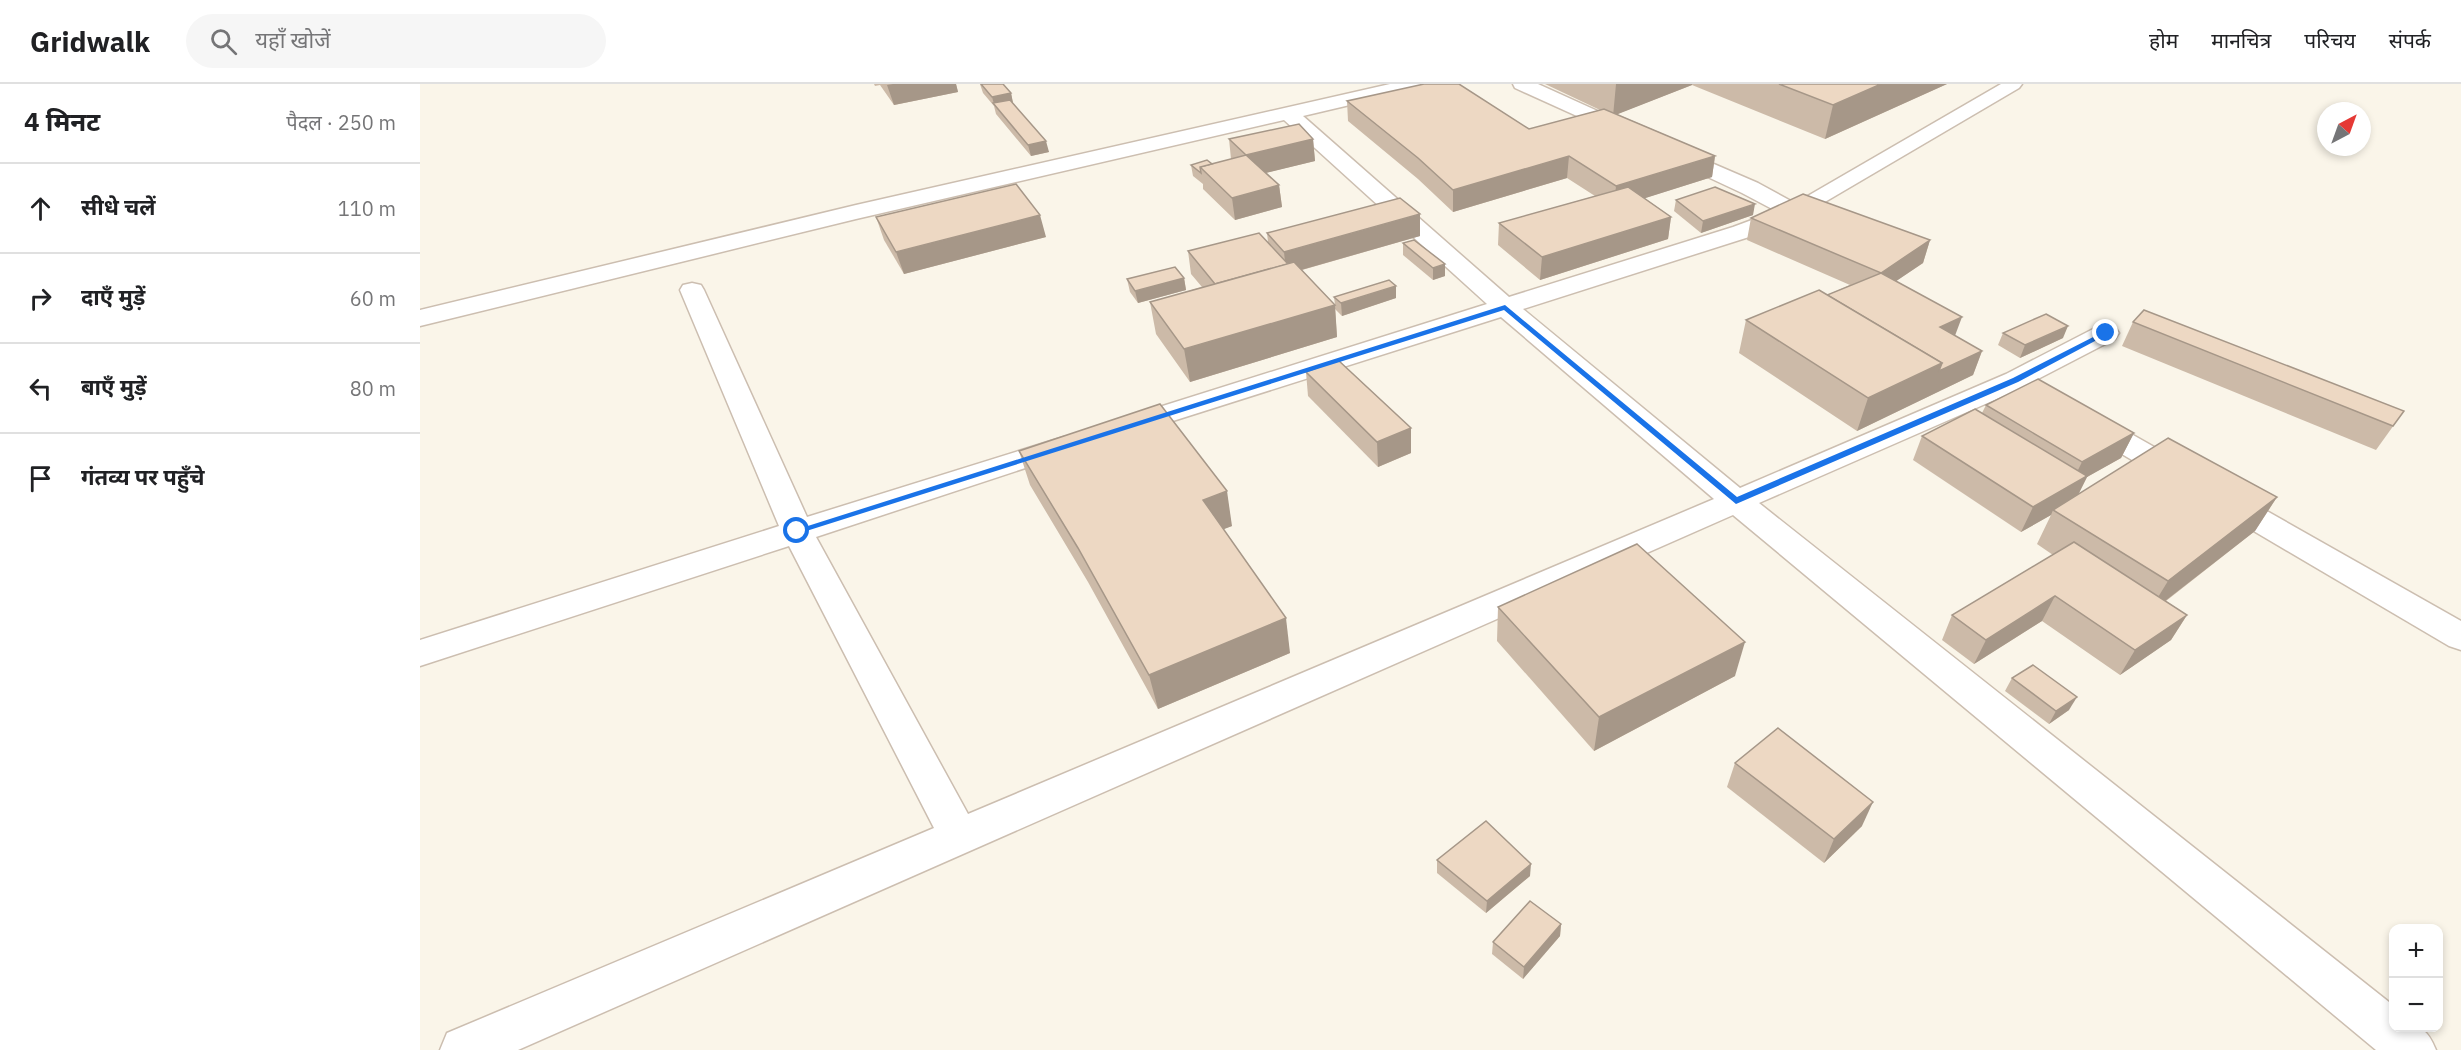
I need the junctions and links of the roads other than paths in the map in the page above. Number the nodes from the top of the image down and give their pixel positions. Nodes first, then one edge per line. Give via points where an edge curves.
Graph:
1 (1415, 84) edge
2 (1522, 84) edge
3 (2013, 84) edge
4 (1287, 112) junction
5 (1794, 212) junction
6 (692, 290) dead end
7 (1505, 307) junction
8 (420, 318) edge
9 (2106, 333) dead end
10 (2016, 380) junction
11 (1736, 501) junction
12 (797, 531) junction
13 (2461, 637) edge
14 (420, 653) edge
15 (959, 837) junction
16 (464, 1050) edge
17 (2412, 1050) edge

1 - 4 street
2 - 5 street
3 - 5 lane
4 - 7 street
4 - 8 street
5 - 7 street
6 - 12 street
7 - 11 street
7 - 12 street
9 - 10 street
10 - 11 street
10 - 13 street
11 - 15 street
11 - 17 street
12 - 14 street
12 - 15 street
15 - 16 street

